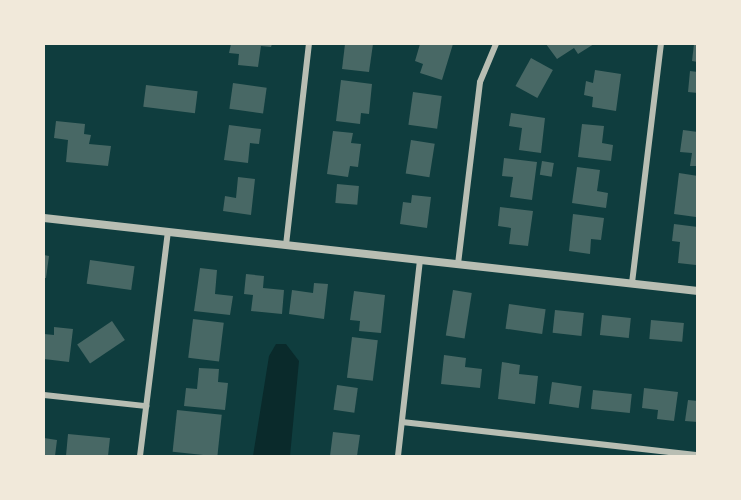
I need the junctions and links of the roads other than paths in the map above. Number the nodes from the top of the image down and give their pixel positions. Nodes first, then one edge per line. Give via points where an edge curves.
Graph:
1 (309, 44) edge
2 (496, 44) edge
3 (661, 44) edge
4 (44, 218) edge
5 (168, 232) junction
6 (286, 244) junction
7 (420, 260) junction
8 (458, 264) junction
9 (632, 283) junction
10 (698, 291) edge
11 (44, 395) edge
12 (146, 406) junction
13 (402, 422) junction
14 (698, 454) edge
15 (140, 456) edge
16 (398, 456) edge

1 - 6 street
2 - 8 street via 480,82
3 - 9 street
4 - 5 street
5 - 6 street
5 - 12 street
6 - 7 street
7 - 8 street
7 - 13 street
8 - 9 street
9 - 10 street
11 - 12 street
12 - 15 street
13 - 14 street
13 - 16 street

